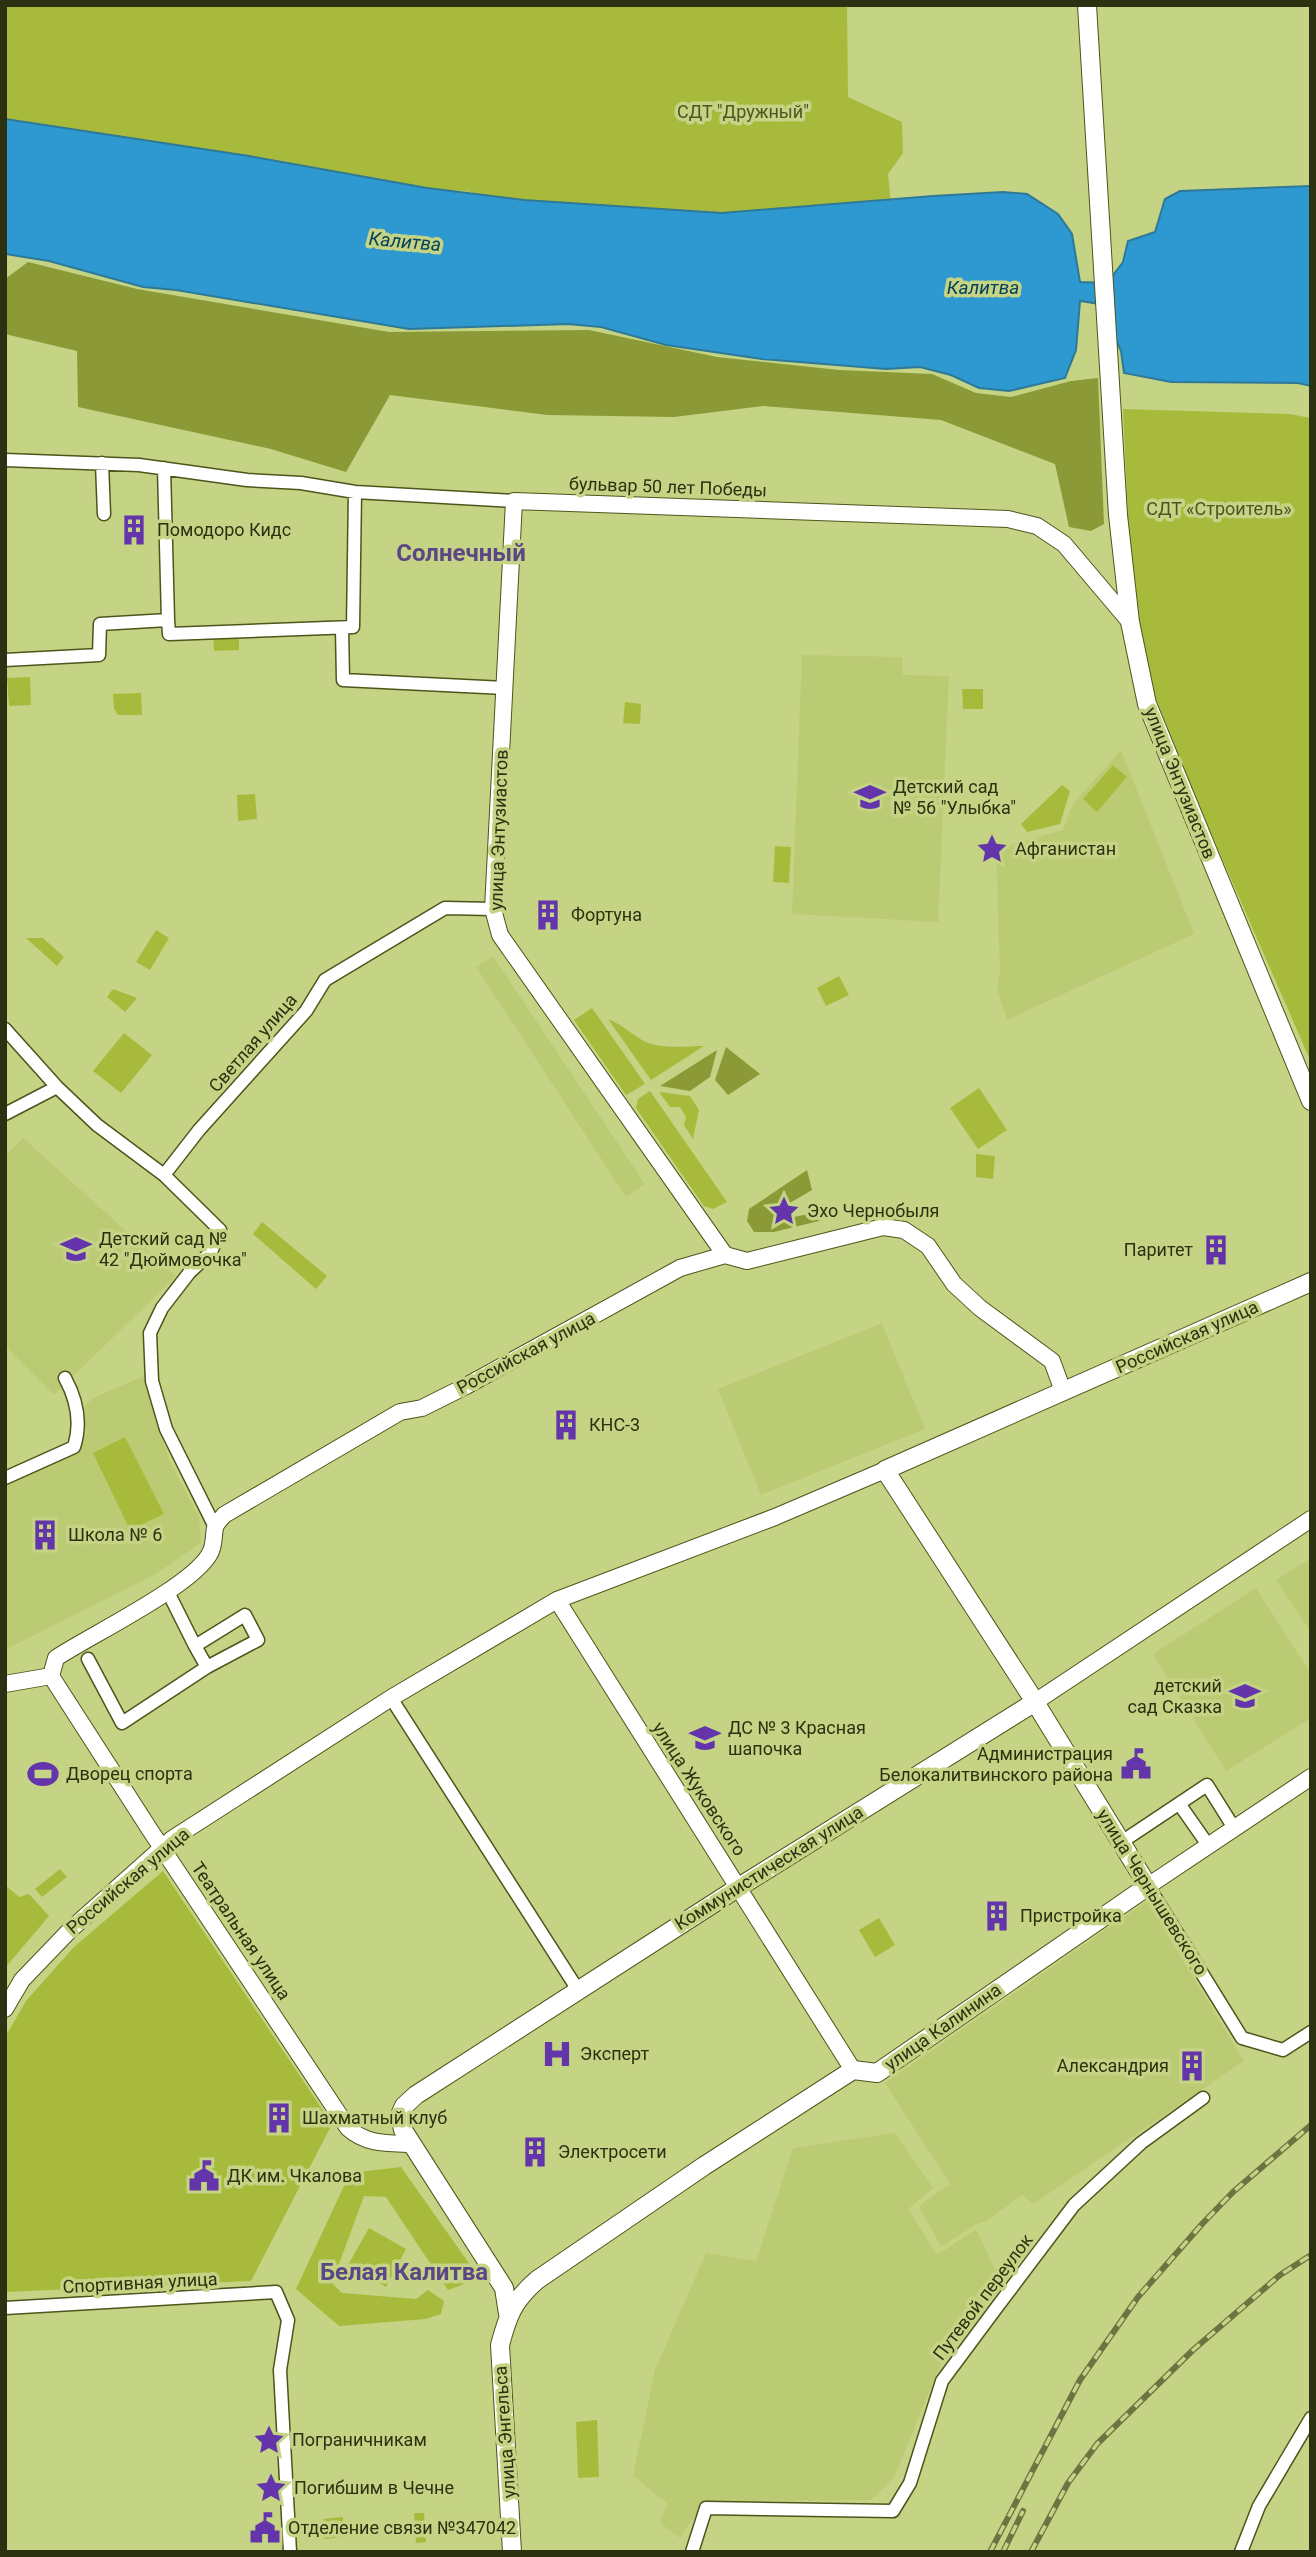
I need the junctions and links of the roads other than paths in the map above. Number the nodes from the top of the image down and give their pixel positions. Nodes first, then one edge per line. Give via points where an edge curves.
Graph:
1 (1087, 5) edge
2 (5, 460) edge
3 (102, 463) junction
4 (164, 468) junction
5 (355, 492) junction
6 (513, 501) junction
7 (104, 514) dead end
8 (168, 620) junction
9 (1130, 622) junction
10 (342, 628) junction
11 (5, 660) edge
12 (505, 688) junction
13 (494, 909) junction
14 (5, 1029) edge
15 (57, 1087) junction
16 (1311, 1101) edge
17 (5, 1114) edge
18 (164, 1175) junction
19 (725, 1255) junction
20 (1311, 1282) edge
21 (65, 1378) dead end
22 (1063, 1391) junction
23 (885, 1470) junction
24 (5, 1478) edge
25 (1311, 1519) edge
26 (215, 1527) junction
27 (163, 1594) junction
28 (557, 1600) junction
29 (195, 1646) junction
30 (88, 1659) dead end
31 (207, 1667) junction
32 (51, 1676) junction
33 (5, 1684) edge
34 (391, 1698) junction
35 (1035, 1702) junction
36 (1311, 1777) edge
37 (1180, 1805) junction
38 (1234, 1828) junction
39 (1120, 1843) junction
40 (1208, 1845) junction
41 (162, 1847) junction
42 (1148, 1886) junction
43 (739, 1887) junction
44 (578, 1990) junction
45 (5, 2009) edge
46 (1311, 2032) edge
47 (853, 2070) junction
48 (1203, 2098) dead end
49 (412, 2144) junction
50 (5, 2308) edge
51 (508, 2314) junction
52 (1311, 2418) edge
53 (290, 2552) edge
54 (512, 2552) edge
55 (692, 2552) edge
56 (1241, 2552) edge

1 - 9 main road, улица Энтузиастов via 1118,515
2 - 3 street, бульвар 50 лет Победы
3 - 4 street, бульвар 50 лет Победы
3 - 7 street
4 - 5 street, бульвар 50 лет Победы
4 - 8 street
5 - 6 street, бульвар 50 лет Победы
5 - 10 street via 353,627
6 - 9 street, бульвар 50 лет Победы via 1008,519 1037,526 1064,544
6 - 12 street, улица Энтузиастов
8 - 10 street via 169,634
8 - 11 street via 100,624 99,655
9 - 16 main road, улица Энтузиастов via 1147,704
10 - 12 street via 344,680
12 - 13 street, улица Энтузиастов
13 - 18 street, Светлая улица via 445,908 325,980 306,1011
13 - 19 street, улица Энтузиастов via 500,935
14 - 15 street
15 - 17 street
15 - 18 street via 97,1125
18 - 26 street via 220,1230 211,1252 162,1308 150,1333 152,1381 166,1429
19 - 22 street, Российская улица via 747,1261 883,1227 904,1230 928,1246 954,1284 980,1308 1052,1361
19 - 26 street, Российская улица via 680,1268 467,1386 422,1408 400,1412 224,1515
20 - 22 main road, Российская улица
21 - 24 street via 74,1393 78,1415 74,1447
22 - 23 main road, Российская улица
23 - 28 street, Российская улица
23 - 35 main road, улица Чернышевского
25 - 35 street, Коммунистическая улица
26 - 27 street via 209,1555
27 - 29 street via 171,1598
27 - 32 street via 55,1658
28 - 34 street, Российская улица
28 - 43 street, улица Жуковского
29 - 31 street
29 - 31 street via 245,1615 258,1640
30 - 31 street via 122,1723
32 - 33 street
32 - 41 street, Театральная улица
34 - 41 street, Российская улица
34 - 44 street
35 - 39 main road, улица Чернышевского
35 - 43 main road, Коммунистическая улица
36 - 38 street, улица Калинина
37 - 38 street via 1207,1785
37 - 39 street
37 - 40 street
38 - 40 street, улица Калинина
39 - 42 main road, улица Чернышевского
40 - 42 street, улица Калинина
41 - 45 street, Российская улица via 70,1930 22,1980
41 - 49 street, Театральная улица via 348,2128 370,2141
42 - 46 street, улица Чернышевского via 1242,2038 1283,2050
42 - 47 main road, улица Калинина via 877,2073
43 - 44 main road, Коммунистическая улица
43 - 47 street, улица Жуковского
44 - 49 main road, Коммунистическая улица via 404,2106 400,2115 403,2130
47 - 51 main road, улица Калинина via 537,2280
48 - 55 street, Путевой переулок via 1141,2143 1074,2205 942,2381 910,2483 892,2511 706,2508
49 - 51 main road via 504,2288
50 - 53 street, Спортивная улица via 276,2292 288,2320 280,2370
51 - 54 main road, улица Энгельса via 500,2358
52 - 56 street via 1259,2507

